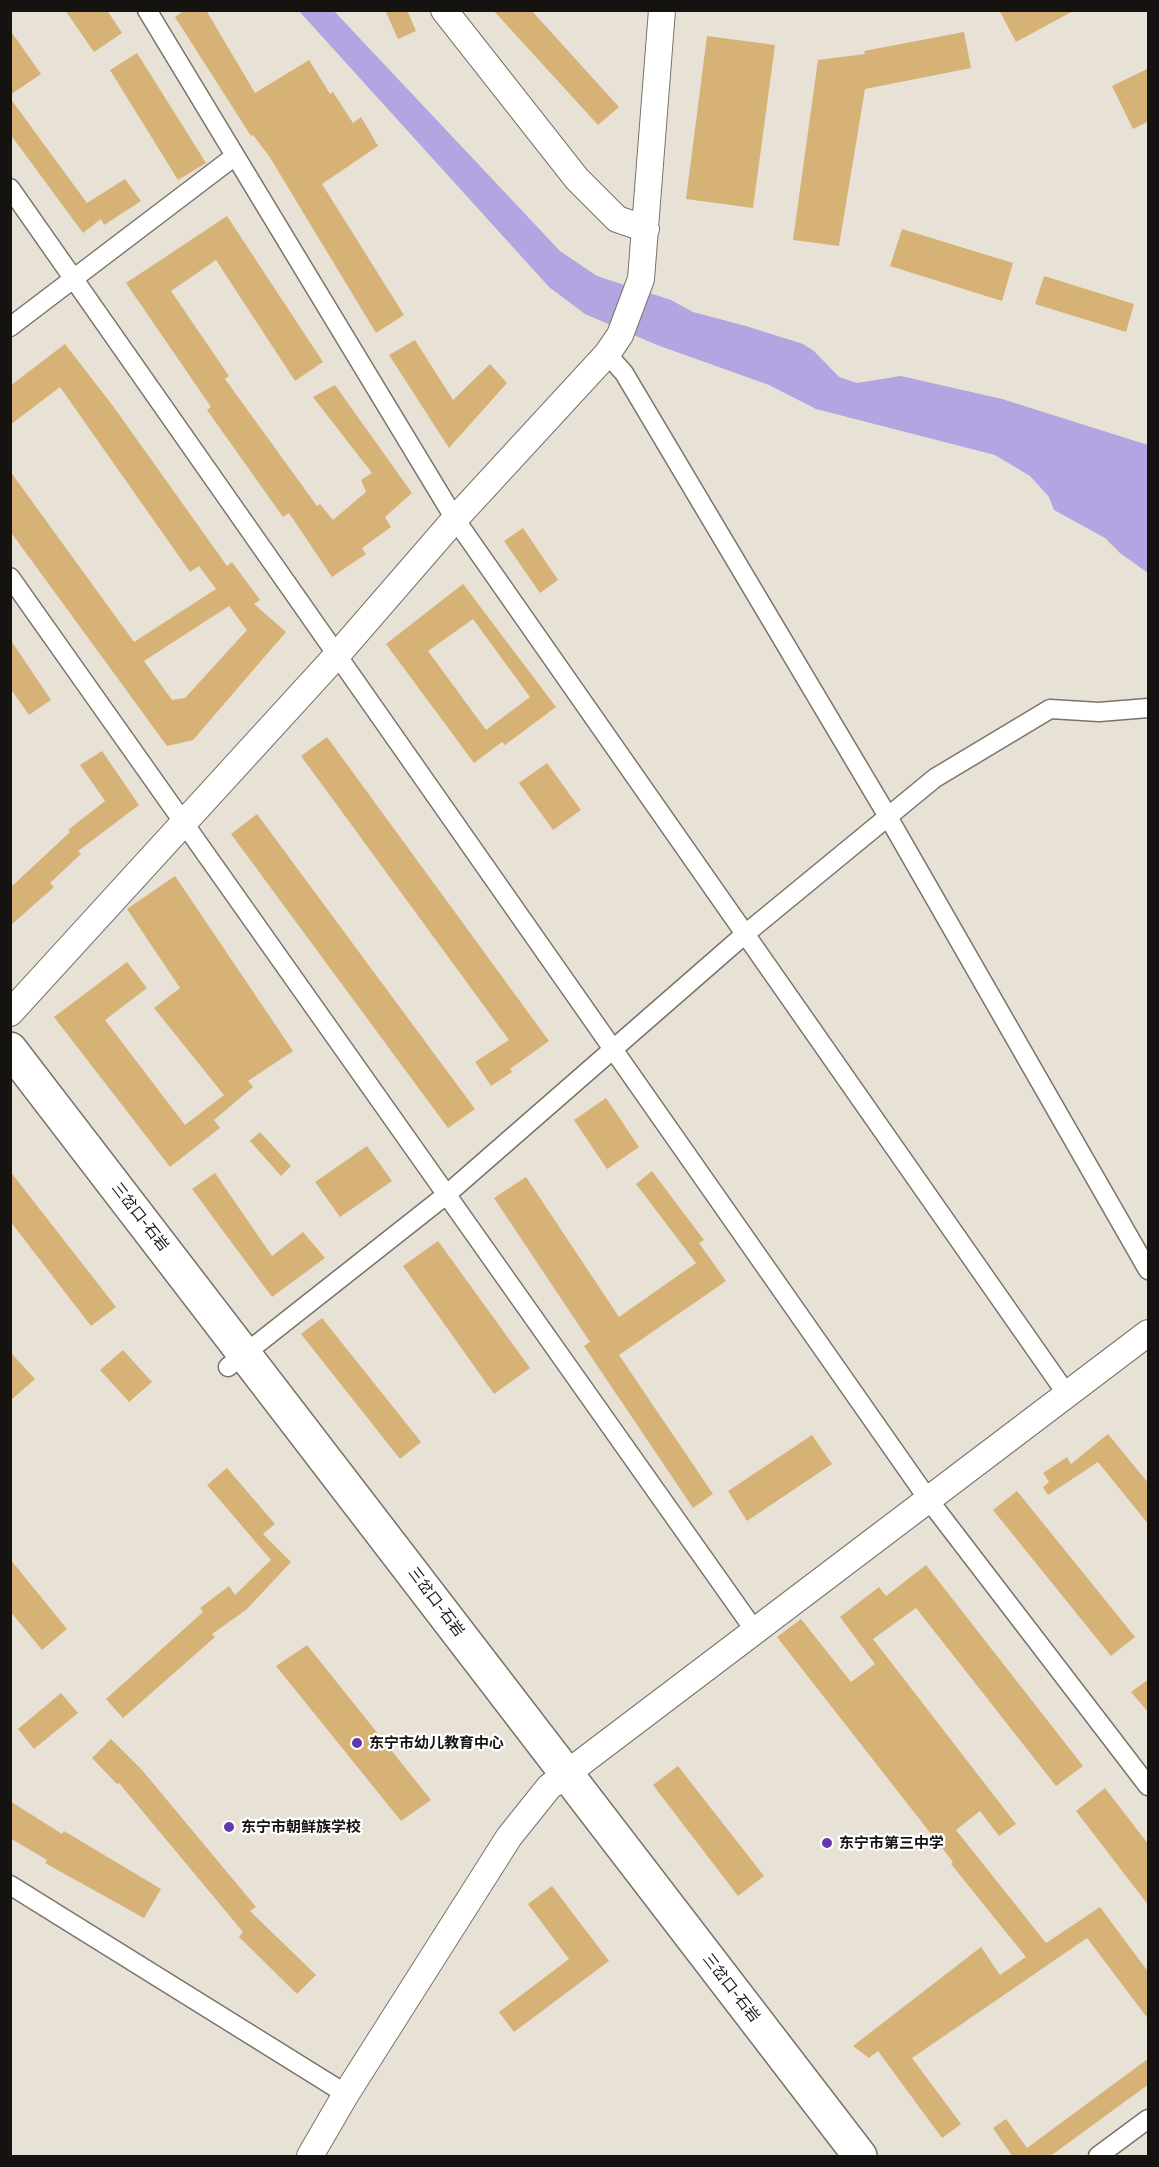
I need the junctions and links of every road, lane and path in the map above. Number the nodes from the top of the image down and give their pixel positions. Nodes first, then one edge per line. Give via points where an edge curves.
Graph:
1 (147, 10) edge
2 (444, 10) edge
3 (662, 10) edge
4 (235, 156) junction
5 (10, 189) edge
6 (646, 229) junction
7 (73, 280) junction
8 (10, 327) edge
9 (613, 344) junction
10 (455, 519) junction
11 (10, 577) edge
12 (338, 654) junction
13 (1149, 708) edge
14 (887, 815) junction
15 (184, 825) junction
16 (744, 935) junction
17 (10, 1013) edge
18 (613, 1047) junction
19 (10, 1049) edge
20 (10, 1083) edge
21 (446, 1195) junction
22 (1149, 1270) edge
23 (1149, 1333) edge
24 (237, 1360) junction
25 (1066, 1393) junction
26 (928, 1499) junction
27 (755, 1631) junction
28 (558, 1780) junction
29 (1149, 1786) edge
30 (10, 1885) edge
31 (346, 2094) junction
32 (1149, 2119) edge
33 (310, 2157) edge
34 (831, 2157) edge
35 (860, 2157) edge
36 (1098, 2157) edge

1 - 4 street
2 - 6 street via 577,179 617,219
3 - 6 street
4 - 7 street
4 - 10 street
5 - 7 street
6 - 9 street via 641,279
7 - 8 street
7 - 12 street
9 - 10 street
9 - 14 street via 624,373
10 - 12 street
10 - 16 street
11 - 15 street
12 - 15 street
12 - 18 street
13 - 14 street via 1099,712 1050,709 935,778
14 - 16 street
14 - 22 street
15 - 17 street
15 - 21 street
16 - 18 street
16 - 25 street
18 - 21 street
18 - 26 street
19 - 24 highway, 三岔口-石岩
20 - 24 highway, 三岔口-石岩
21 - 24 street
21 - 27 street
23 - 25 street
24 - 28 highway, 三岔口-石岩
25 - 26 street
26 - 27 street
26 - 29 street
27 - 28 street
28 - 31 street via 509,1837
28 - 34 highway, 三岔口-石岩
28 - 35 highway, 三岔口-石岩
30 - 31 street
31 - 33 street
32 - 36 street

